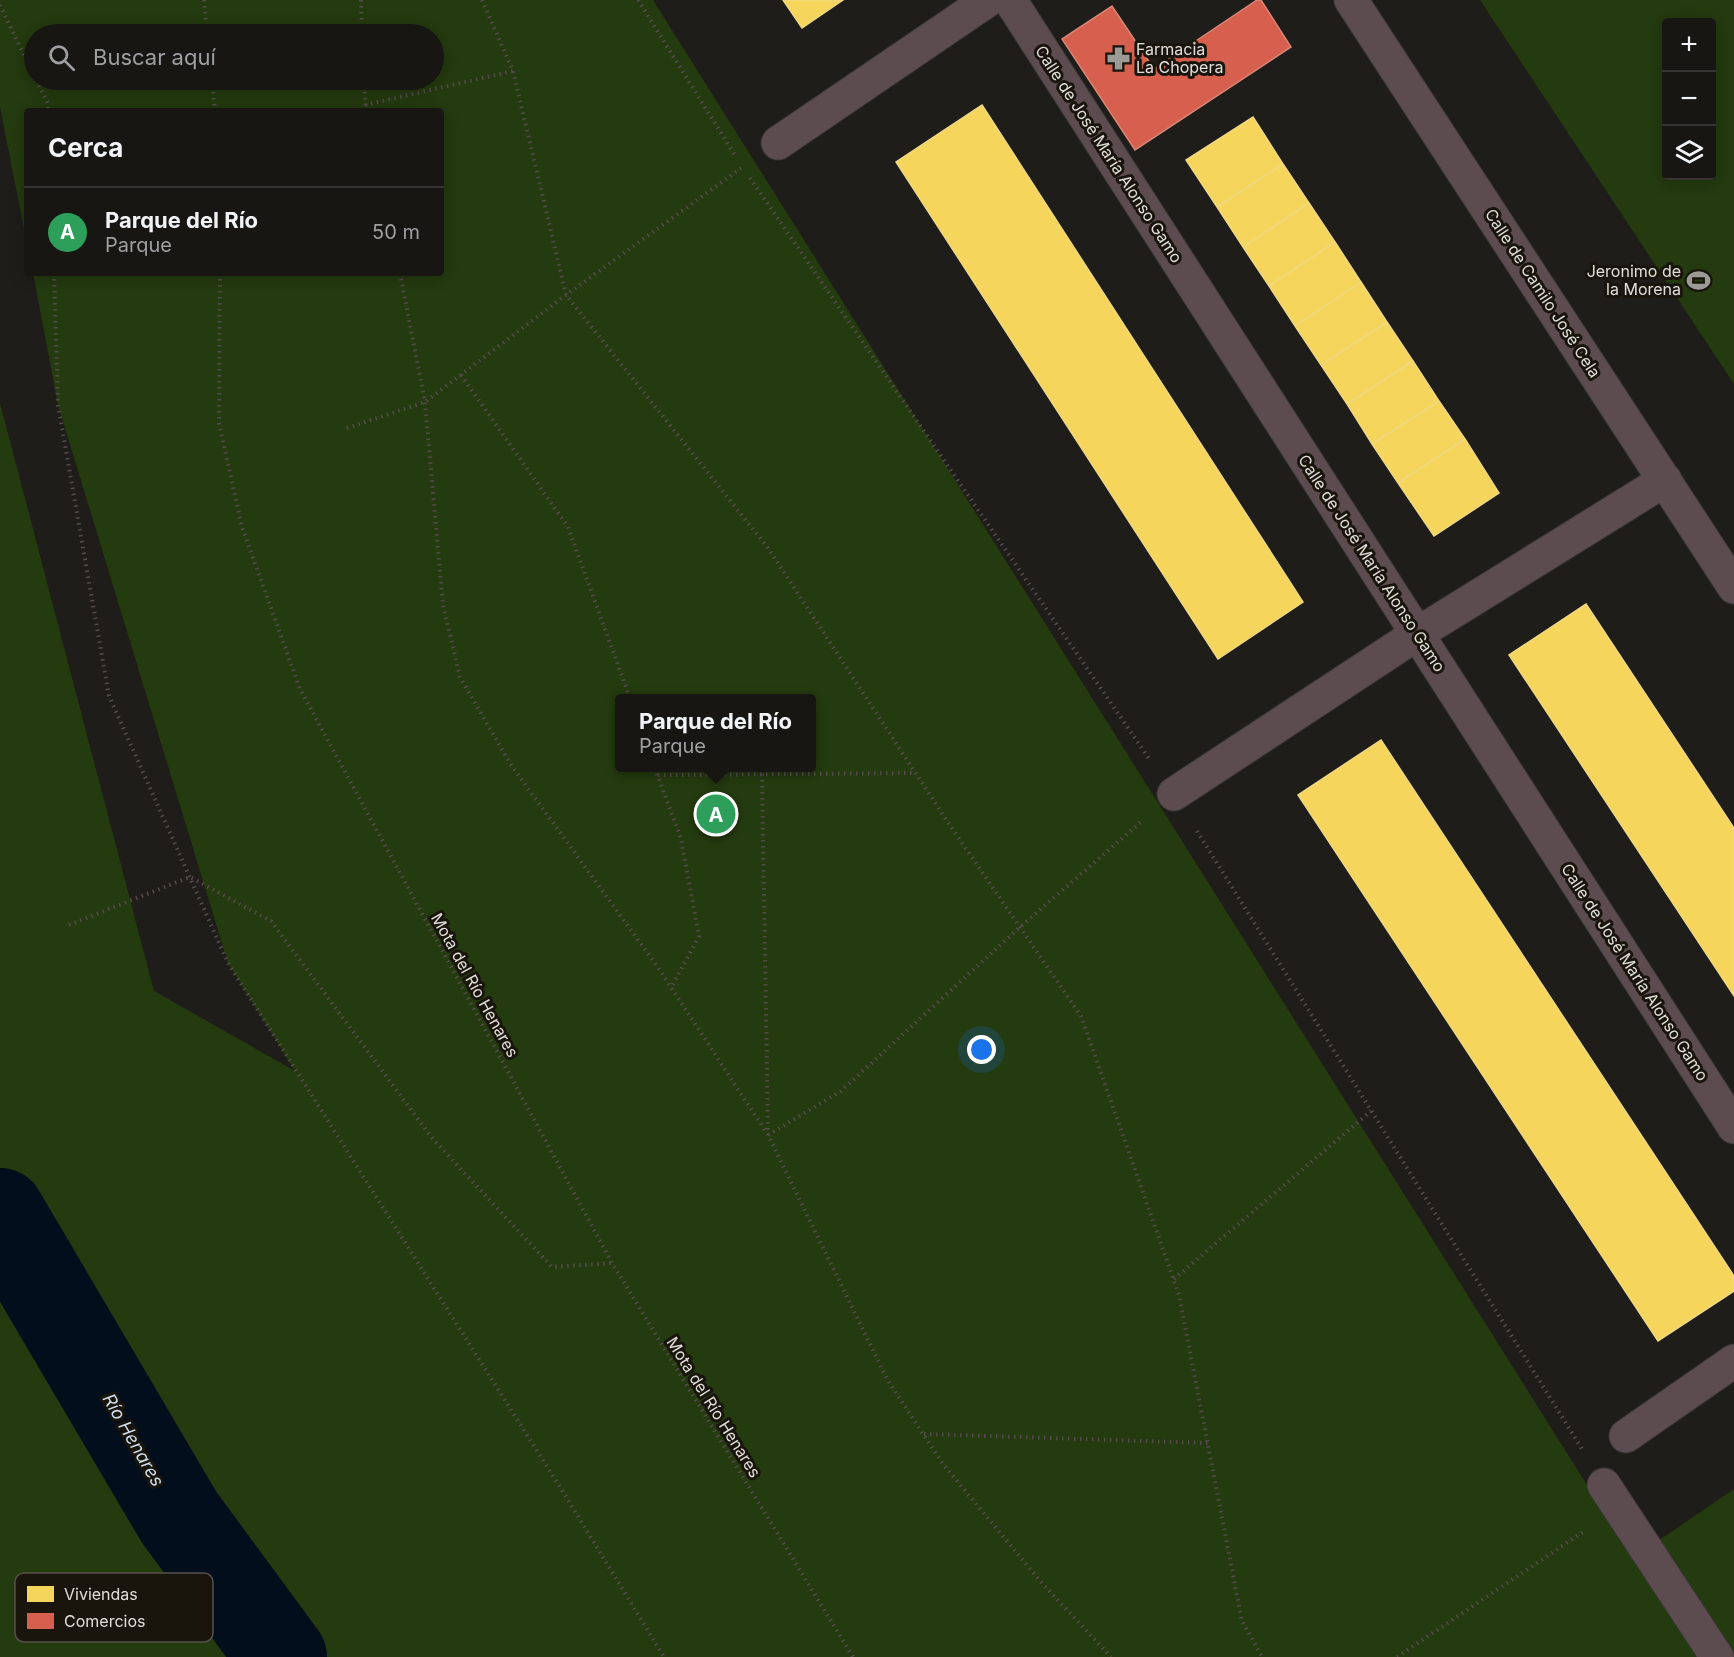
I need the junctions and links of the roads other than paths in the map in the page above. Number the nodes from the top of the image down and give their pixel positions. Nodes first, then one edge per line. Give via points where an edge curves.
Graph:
1 (988, 0) edge
2 (1010, 0) edge
3 (1351, 0) edge
4 (778, 143) road end
5 (1665, 480) junction
6 (1734, 587) edge
7 (1418, 634) junction
8 (1174, 794) road end
9 (1734, 1127) edge
10 (1734, 1361) edge
11 (1626, 1436) dead end
12 (1604, 1485) road end
13 (1716, 1657) edge

1 - 4 street
2 - 7 street, Calle de José María Alonso Gamo
3 - 5 street, Calle de Camilo José Cela
5 - 6 street, Calle de Camilo José Cela
5 - 7 street
7 - 8 street
7 - 9 street, Calle de José María Alonso Gamo
10 - 11 street
12 - 13 street

